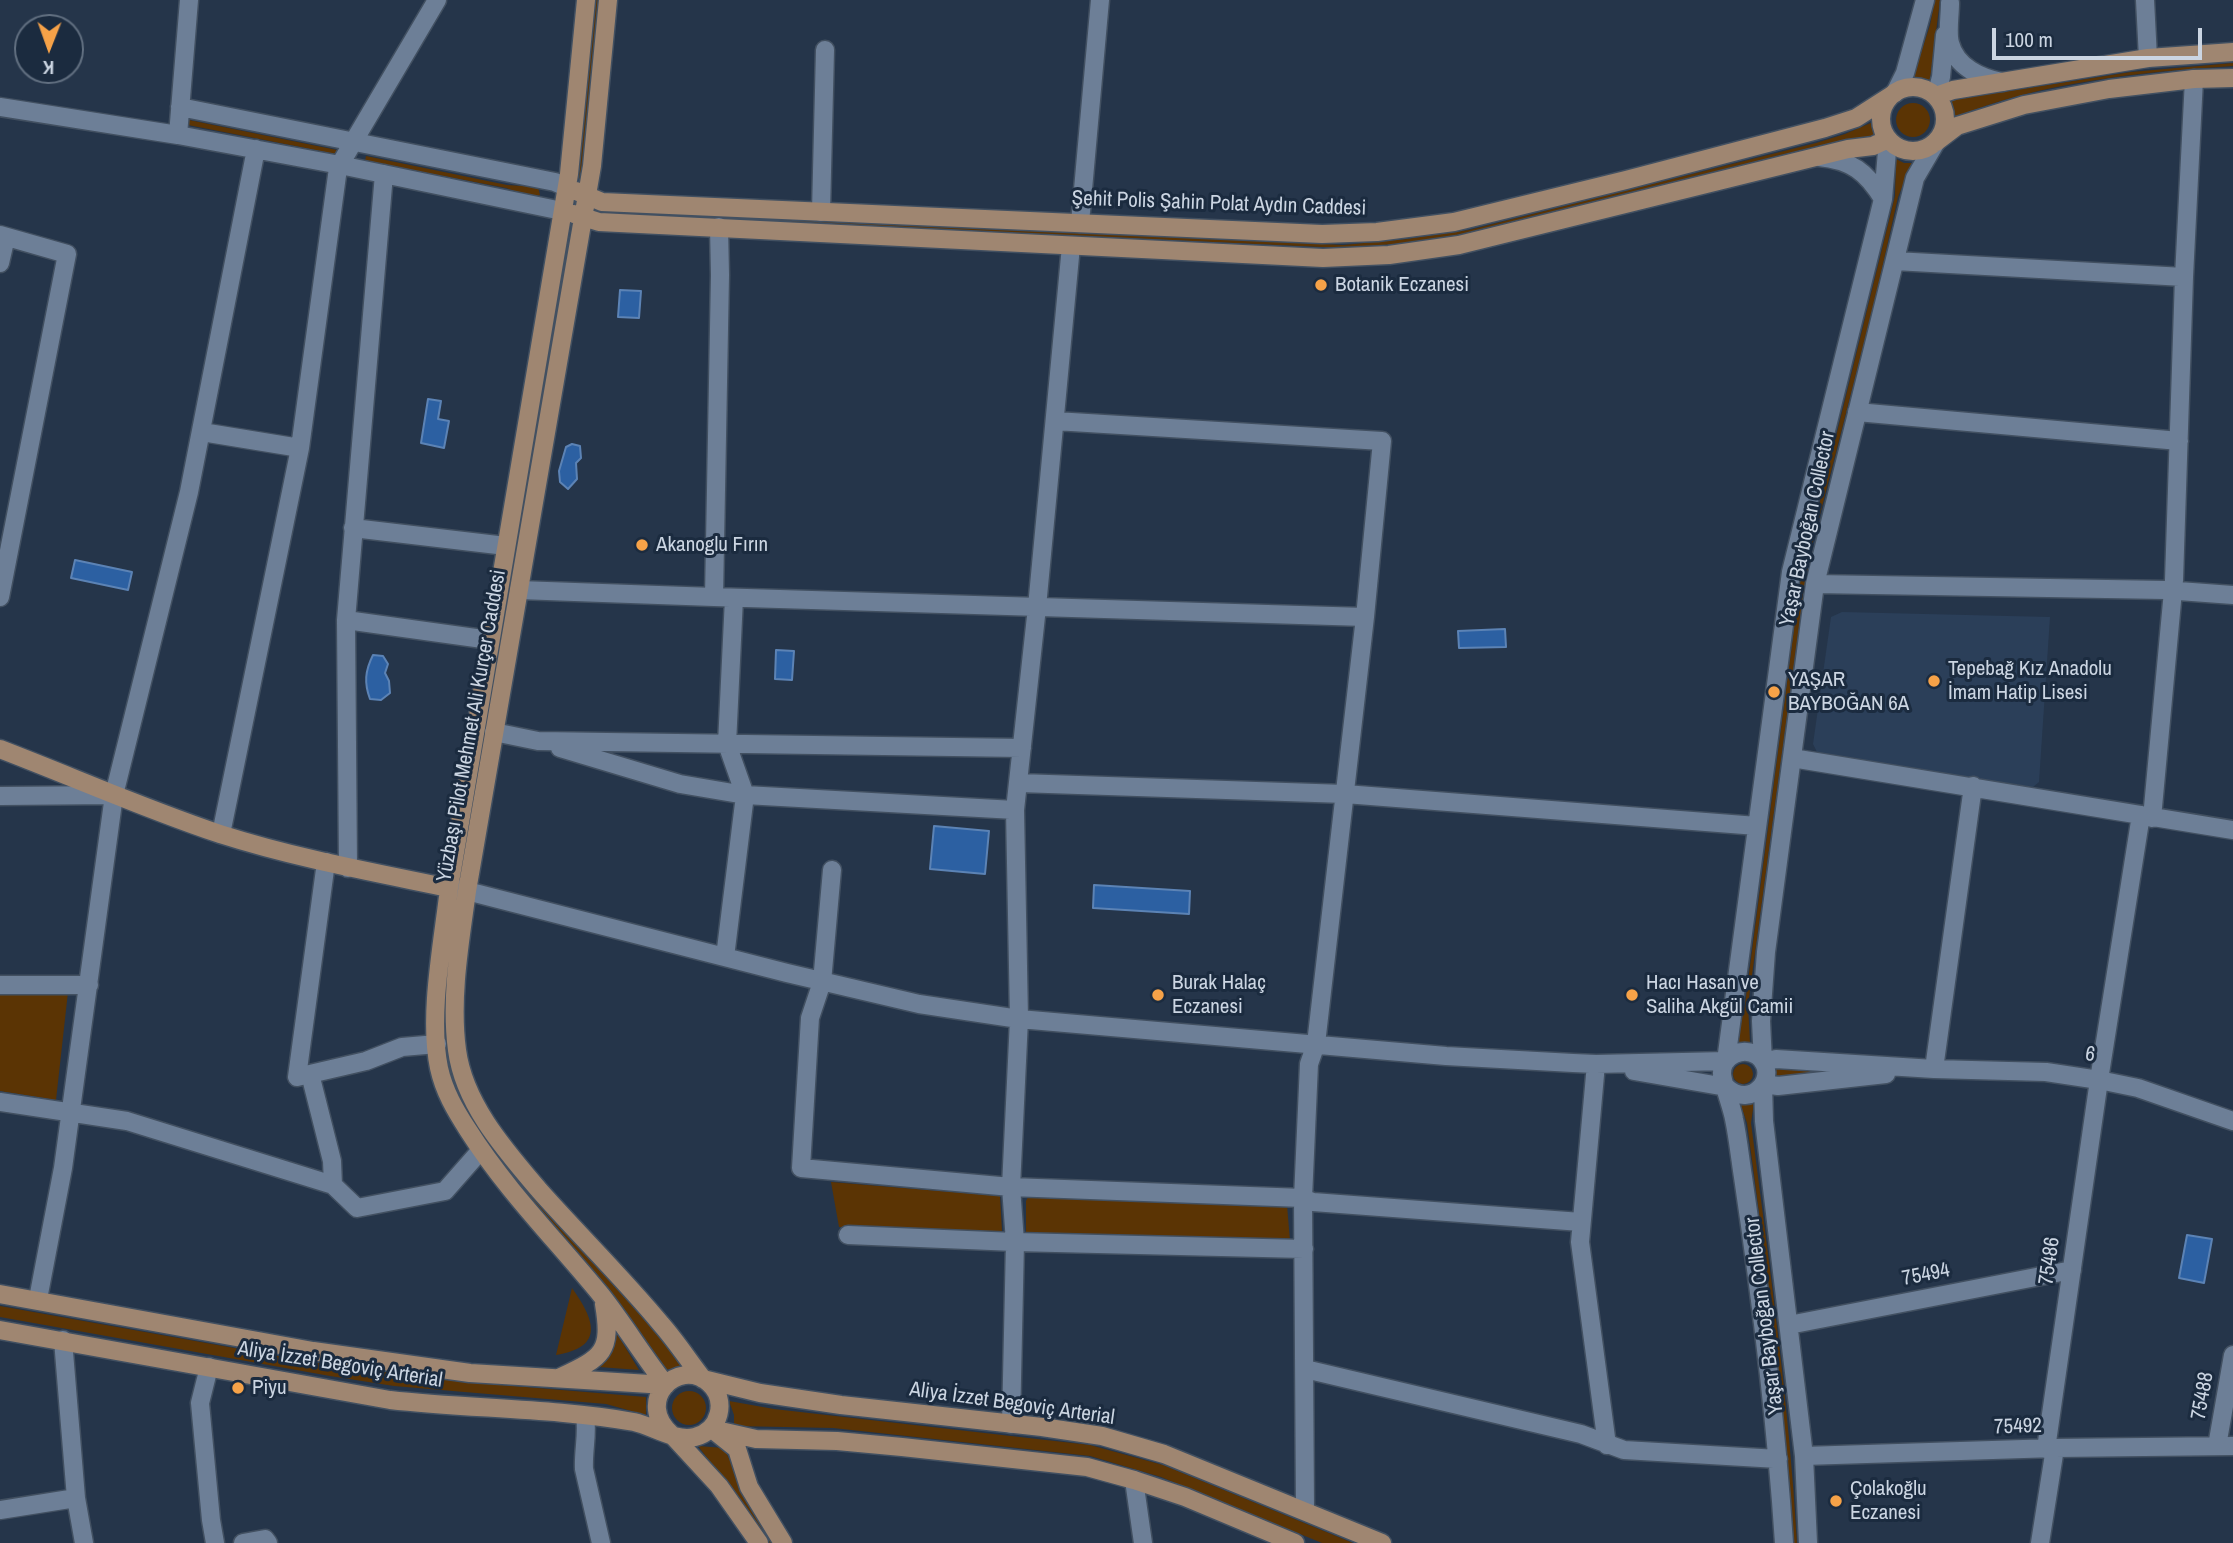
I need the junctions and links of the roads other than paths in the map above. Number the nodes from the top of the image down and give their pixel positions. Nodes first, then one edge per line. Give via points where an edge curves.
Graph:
1 (189, 0) edge
2 (437, 0) edge
3 (586, 0) edge
4 (608, 0) edge
5 (1100, 0) edge
6 (1925, 0) edge
7 (2146, 0) edge
8 (1950, 2) edge
9 (825, 51) dead end
10 (2233, 52) edge
11 (2148, 58) junction
12 (2233, 78) edge
13 (2194, 79) junction
14 (2006, 83) junction
15 (1895, 93) junction
16 (1936, 96) junction
17 (0, 107) edge
18 (180, 107) junction
19 (178, 135) junction
20 (1888, 139) junction
21 (354, 142) junction
22 (1936, 142) junction
23 (256, 149) junction
24 (1816, 157) junction
25 (340, 165) junction
26 (384, 174) junction
27 (566, 187) junction
28 (587, 195) junction
29 (1883, 199) junction
30 (562, 211) junction
31 (821, 212) junction
32 (583, 217) junction
33 (1080, 223) junction
34 (719, 227) junction
35 (3, 236) edge
36 (1071, 246) junction
37 (1895, 261) junction
38 (0, 263) edge
39 (2184, 276) junction
40 (1857, 412) junction
41 (1055, 421) junction
42 (202, 432) junction
43 (2179, 441) junction
44 (300, 448) junction
45 (353, 528) junction
46 (506, 546) junction
47 (1815, 584) junction
48 (519, 590) junction
49 (2173, 591) junction
50 (2233, 595) edge
51 (0, 597) edge
52 (715, 597) junction
53 (734, 598) junction
54 (1037, 607) junction
55 (1365, 617) junction
56 (346, 620) junction
57 (490, 640) junction
58 (494, 732) junction
59 (538, 741) junction
60 (727, 744) junction
61 (1022, 748) junction
62 (0, 749) edge
63 (1792, 758) junction
64 (1019, 783) junction
65 (1973, 786) junction
66 (1345, 794) junction
67 (114, 795) junction
68 (745, 795) junction
69 (0, 796) edge
70 (1015, 810) junction
71 (2147, 816) junction
72 (1757, 826) junction
73 (2233, 830) edge
74 (221, 834) junction
75 (326, 862) junction
76 (348, 868) junction
77 (832, 870) dead end
78 (449, 888) junction
79 (467, 891) junction
80 (725, 957) junction
81 (822, 982) junction
82 (0, 985) edge
83 (89, 985) junction
84 (1019, 1019) junction
85 (437, 1044) junction
86 (1316, 1044) junction
87 (1726, 1061) junction
88 (1763, 1062) junction
89 (1596, 1065) junction
90 (1934, 1069) junction
91 (310, 1074) junction
92 (2099, 1080) junction
93 (1763, 1084) junction
94 (1726, 1087) junction
95 (0, 1102) edge
96 (71, 1112) junction
97 (2233, 1121) edge
98 (481, 1150) junction
99 (333, 1185) junction
100 (1010, 1187) junction
101 (1303, 1198) junction
102 (1581, 1222) junction
103 (848, 1235) dead end
104 (1015, 1242) junction
105 (1304, 1249) junction
106 (2072, 1270) junction
107 (0, 1294) edge
108 (602, 1297) junction
109 (38, 1300) junction
110 (1789, 1325) junction
111 (0, 1330) edge
112 (63, 1340) junction
113 (2233, 1355) edge
114 (209, 1367) junction
115 (1304, 1369) junction
116 (558, 1378) junction
117 (703, 1379) junction
118 (666, 1385) junction
119 (585, 1416) junction
120 (1011, 1424) junction
121 (712, 1429) junction
122 (672, 1435) junction
123 (1608, 1445) junction
124 (2225, 1446) edge
125 (2051, 1448) junction
126 (1804, 1457) junction
127 (1779, 1459) junction
128 (1134, 1480) junction
129 (76, 1498) junction
130 (0, 1510) edge
131 (1305, 1510) junction
132 (84, 1543) edge
133 (215, 1543) edge
134 (243, 1543) edge
135 (268, 1543) edge
136 (601, 1543) edge
137 (759, 1543) edge
138 (783, 1543) edge
139 (1143, 1543) edge
140 (1294, 1543) edge
141 (1382, 1543) edge
142 (1784, 1543) edge
143 (1808, 1543) edge
144 (2040, 1543) edge

1 - 18 street
2 - 21 street
3 - 27 main road, Yüzbaşı Pilot Mehmet Ali Kurçer Caddesi
4 - 28 main road, Yüzbaşı Pilot Mehmet Ali Kurçer Caddesi
5 - 33 street
6 - 15 street
7 - 11 street
8 - 14 street via 1950,44 1962,64
8 - 16 street
9 - 31 street
10 - 11 main road
11 - 14 main road
12 - 13 main road
13 - 22 main road via 2024,105 1957,126
13 - 39 street, 75486
14 - 16 main road
15 - 16 main road via 1916,87
15 - 20 main road via 1882,111
15 - 33 main road, Şehit Polis Şahin Polat Aydın Caddesi via 1856,118 1792,138 1454,222 1322,234
16 - 22 main road via 1945,124
17 - 19 street
18 - 19 street
18 - 21 street
19 - 23 street
20 - 22 main road via 1908,150
20 - 24 main road
20 - 29 street, Yaşar Bayboğan Collector
21 - 25 street
21 - 27 street
22 - 37 street, Yaşar Bayboğan Collector via 1915,178
23 - 25 street
23 - 42 street
24 - 29 street via 1849,163 1868,178
24 - 36 main road via 1459,245 1389,254 1323,258
25 - 26 street
25 - 44 street
26 - 30 street
26 - 45 street
27 - 28 main road, Şehit Polis Şahin Polat Aydın Caddesi
27 - 30 main road, Yüzbaşı Pilot Mehmet Ali Kurçer Caddesi
28 - 31 main road, Şehit Polis Şahin Polat Aydın Caddesi via 602,202
28 - 32 main road, Yüzbaşı Pilot Mehmet Ali Kurçer Caddesi
29 - 72 street, Yaşar Bayboğan Collector via 1791,572
30 - 32 main road
30 - 46 main road, Yüzbaşı Pilot Mehmet Ali Kurçer Caddesi
31 - 33 main road, Şehit Polis Şahin Polat Aydın Caddesi
32 - 34 main road via 599,222
32 - 48 main road, Yüzbaşı Pilot Mehmet Ali Kurçer Caddesi
34 - 36 main road
34 - 52 street
35 - 38 street
35 - 51 street via 67,254
36 - 41 street
37 - 39 street
37 - 40 street, Yaşar Bayboğan Collector
39 - 43 street, 75486
40 - 43 street
40 - 47 street, Yaşar Bayboğan Collector
41 - 54 street
41 - 55 street via 1382,441
42 - 44 street
42 - 67 street
43 - 49 street, 75486
44 - 74 street
45 - 46 street
45 - 56 street
46 - 57 main road, Yüzbaşı Pilot Mehmet Ali Kurçer Caddesi
47 - 49 street
47 - 63 street, Yaşar Bayboğan Collector
48 - 52 street
48 - 58 main road, Yüzbaşı Pilot Mehmet Ali Kurçer Caddesi
49 - 50 street
49 - 71 street, 75486
52 - 53 street
53 - 54 street
53 - 60 street
54 - 55 street
54 - 61 street
55 - 66 street
56 - 57 street
56 - 76 street
57 - 78 main road, Yüzbaşı Pilot Mehmet Ali Kurçer Caddesi
58 - 59 street
58 - 79 main road, Yüzbaşı Pilot Mehmet Ali Kurçer Caddesi
59 - 60 street
59 - 68 street via 680,783
60 - 61 street
60 - 68 street
61 - 64 street
62 - 67 main road
63 - 65 street
63 - 88 street, Yaşar Bayboğan Collector via 1766,952
64 - 66 street
64 - 70 street
65 - 71 street
65 - 90 street
66 - 72 street
66 - 86 street
67 - 69 street
67 - 74 main road
67 - 83 street
68 - 70 street
68 - 80 street
70 - 84 street
71 - 73 street
71 - 92 street, 75486
72 - 87 street, Yaşar Bayboğan Collector
74 - 75 main road
75 - 76 main road
75 - 91 street via 297,1077
76 - 78 main road
77 - 81 street
78 - 79 street
78 - 85 main road, Yüzbaşı Pilot Mehmet Ali Kurçer Caddesi via 436,1005
79 - 80 street
79 - 117 main road, Yüzbaşı Pilot Mehmet Ali Kurçer Caddesi via 454,1010 457,1052 468,1089 519,1166 661,1324
80 - 81 street
81 - 84 street via 919,1004
81 - 100 street via 810,1018 801,1168
82 - 83 street
83 - 96 street
84 - 86 street
84 - 100 street
85 - 91 street via 402,1047
85 - 98 main road, Yüzbaşı Pilot Mehmet Ali Kurçer Caddesi via 449,1099
86 - 89 street
86 - 101 street via 1309,1064
87 - 88 street via 1744,1052
87 - 89 street
87 - 94 street via 1722,1074
88 - 90 street via 1776,1059
88 - 93 street
89 - 94 street
89 - 102 street
90 - 92 street, 6 via 2046,1072
90 - 93 street
91 - 99 street via 332,1161
92 - 97 street, 6 via 2138,1088
92 - 106 street, 75486
93 - 94 street via 1745,1096
93 - 110 street, Yaşar Bayboğan Collector
94 - 127 street, Yaşar Bayboğan Collector via 1754,1256
95 - 96 street
96 - 99 street via 127,1121
96 - 109 street
98 - 99 street via 445,1191 357,1208
98 - 108 main road, Yüzbaşı Pilot Mehmet Ali Kurçer Caddesi
100 - 101 street
100 - 104 street
101 - 102 street
101 - 105 street
102 - 123 street
103 - 104 street
104 - 105 street
104 - 120 street
105 - 115 street
106 - 110 street, 75494
106 - 125 street, 75486
107 - 109 main road, Aliya İzzet Begoviç Arterial
108 - 116 main road via 608,1329 603,1351
108 - 118 main road, Yüzbaşı Pilot Mehmet Ali Kurçer Caddesi
109 - 116 main road, Aliya İzzet Begoviç Arterial via 313,1350 470,1373
110 - 126 street, Yaşar Bayboğan Collector
111 - 112 main road, Aliya İzzet Begoviç Arterial
112 - 114 main road, Aliya İzzet Begoviç Arterial
112 - 129 street
113 - 124 street, 75488
114 - 119 main road, Aliya İzzet Begoviç Arterial via 390,1400
114 - 133 street via 200,1403
115 - 123 street via 1581,1434
115 - 131 street
116 - 118 main road, Aliya İzzet Begoviç Arterial
117 - 118 main road via 682,1376
117 - 120 main road, Aliya İzzet Begoviç Arterial via 760,1393
117 - 121 main road via 720,1402
118 - 122 main road via 656,1408 658,1419
119 - 122 main road, Aliya İzzet Begoviç Arterial via 642,1424
119 - 136 street via 584,1469
120 - 131 main road, Aliya İzzet Begoviç Arterial via 1102,1436 1164,1454
121 - 122 main road via 695,1437
121 - 128 main road via 756,1439 837,1441 1087,1467
121 - 138 main road via 737,1449 749,1487
122 - 137 main road via 719,1486
123 - 127 street via 1624,1450
124 - 125 street, 75492
125 - 126 street, 75492
125 - 144 street, 75486
126 - 143 street, Yaşar Bayboğan Collector
127 - 142 street, Yaşar Bayboğan Collector
128 - 139 street
128 - 140 main road
129 - 130 street
129 - 132 street
131 - 141 main road, Aliya İzzet Begoviç Arterial
134 - 135 street via 265,1539

